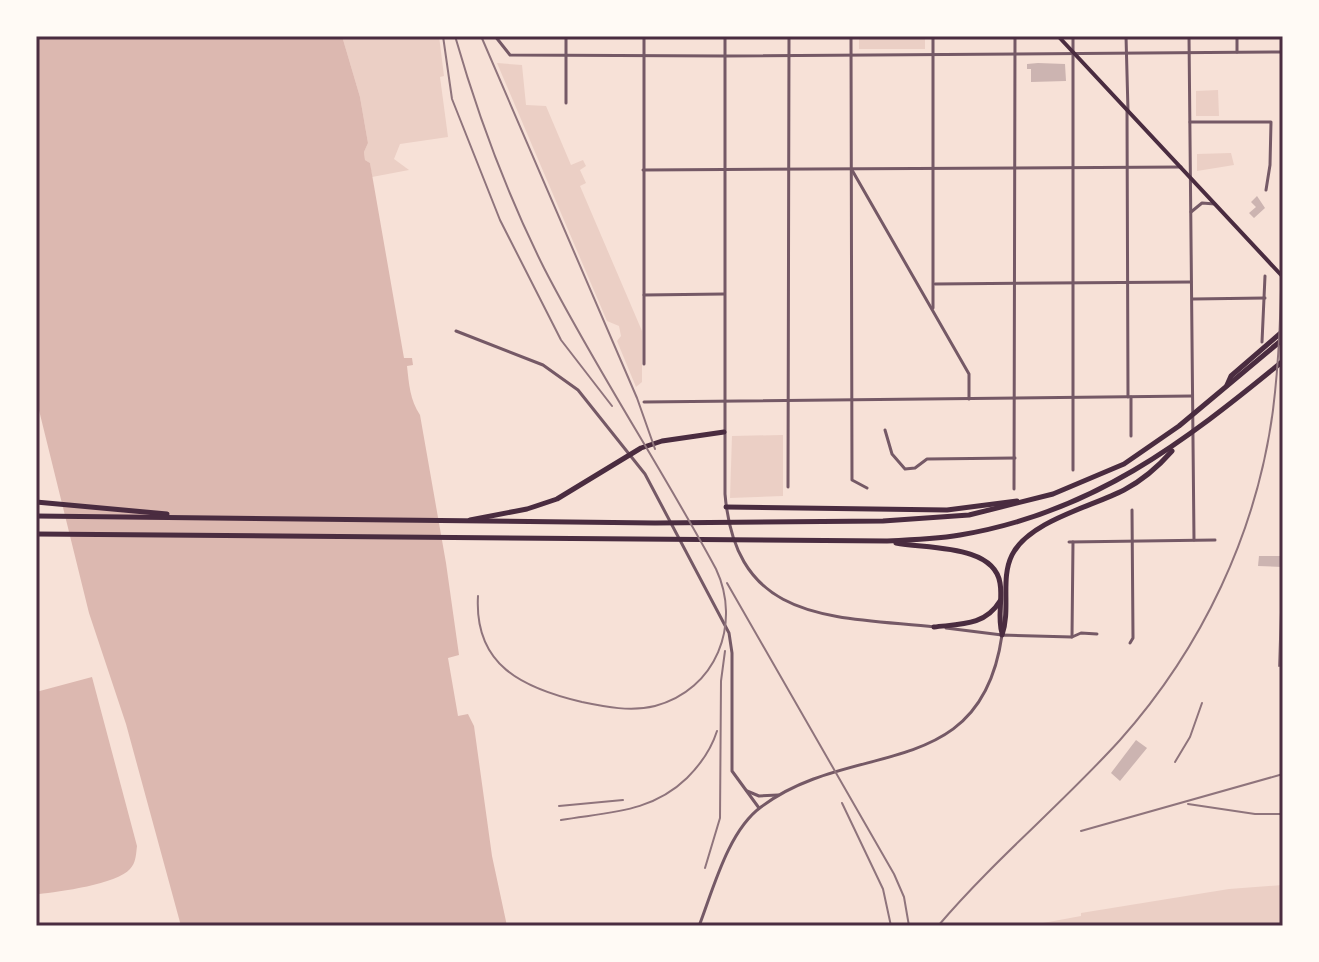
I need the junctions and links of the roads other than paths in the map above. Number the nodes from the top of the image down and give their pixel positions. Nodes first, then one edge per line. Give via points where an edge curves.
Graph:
1 (495, 36) edge
2 (566, 36) edge
3 (644, 36) edge
4 (725, 36) edge
5 (789, 36) edge
6 (851, 36) edge
7 (933, 36) edge
8 (1015, 36) edge
9 (1058, 36) edge
10 (1073, 36) edge
11 (1126, 36) edge
12 (1189, 36) edge
13 (1237, 36) edge
14 (1189, 52) junction
15 (1237, 52) junction
16 (1280, 52) edge
17 (1127, 53) junction
18 (1016, 54) junction
19 (1074, 54) junction
20 (933, 55) junction
21 (566, 56) junction
22 (644, 56) junction
23 (725, 56) junction
24 (789, 56) junction
25 (851, 56) junction
26 (566, 103) dead end
27 (1127, 110) junction
28 (1190, 122) junction
29 (1127, 167) junction
30 (1181, 167) junction
31 (1015, 168) junction
32 (1073, 168) junction
33 (852, 169) junction
34 (933, 169) junction
35 (643, 170) junction
36 (725, 170) junction
37 (789, 170) junction
38 (1191, 178) junction
39 (1266, 190) dead end
40 (1215, 204) junction
41 (1191, 212) junction
42 (1265, 276) dead end
43 (1283, 277) edge
44 (1191, 282) junction
45 (1015, 283) junction
46 (1073, 283) junction
47 (1128, 283) junction
48 (933, 284) junction
49 (724, 294) junction
50 (644, 295) junction
51 (1265, 298) junction
52 (1191, 299) junction
53 (933, 308) junction
54 (456, 331) dead end
55 (1283, 331) edge
56 (1283, 339) edge
57 (1262, 342) dead end
58 (1283, 361) edge
59 (644, 364) dead end
60 (1226, 387) junction
61 (1192, 396) junction
62 (1130, 397) junction
63 (1015, 398) junction
64 (1073, 398) junction
65 (969, 399) junction
66 (852, 400) junction
67 (788, 401) junction
68 (644, 402) dead end
69 (724, 402) junction
70 (885, 430) dead end
71 (724, 432) junction
72 (1131, 436) dead end
73 (1177, 445) junction
74 (1015, 458) junction
75 (1073, 470) dead end
76 (788, 487) dead end
77 (867, 488) dead end
78 (1014, 489) dead end
79 (1053, 494) junction
80 (36, 502) edge
81 (726, 507) junction
82 (1132, 510) dead end
83 (36, 516) edge
84 (208, 517) junction
85 (462, 522) junction
86 (36, 534) edge
87 (1194, 540) junction
88 (1215, 540) dead end
89 (887, 541) junction
90 (1132, 541) junction
91 (1000, 600) junction
92 (934, 627) junction
93 (1097, 634) dead end
94 (1002, 635) junction
95 (1075, 637) junction
96 (1130, 643) dead end
97 (740, 785) junction
98 (781, 794) junction
99 (759, 808) junction
100 (699, 926) edge

1 - 21 street via 510,55
2 - 21 street
3 - 22 street
4 - 23 street
5 - 24 street
6 - 25 street
7 - 20 street
8 - 18 street
9 - 19 main road
10 - 19 street
11 - 17 street
12 - 14 street
13 - 15 street
14 - 15 street
14 - 17 street
14 - 28 street
15 - 16 street
17 - 19 street
17 - 27 street
18 - 19 street
18 - 20 street
18 - 31 street
19 - 27 main road
19 - 32 street
20 - 25 street
20 - 34 street
21 - 22 street
21 - 26 street
22 - 23 street
22 - 35 street
23 - 24 street
23 - 36 street
24 - 25 street
24 - 37 street
25 - 33 street
27 - 29 street
27 - 30 main road
28 - 38 street
28 - 39 street via 1271,122
29 - 30 street
29 - 32 street
29 - 47 street
30 - 38 main road
31 - 32 street
31 - 34 street
31 - 45 street
32 - 46 street
33 - 34 street
33 - 37 street
33 - 53 street
33 - 66 street
34 - 48 street
35 - 36 street
35 - 50 street
36 - 37 street
36 - 49 street
37 - 67 street
38 - 40 main road
38 - 41 street
40 - 41 street via 1202,203
40 - 43 main road
41 - 44 street
42 - 51 street
44 - 47 street
44 - 52 street
45 - 46 street
45 - 48 street
45 - 63 street
46 - 47 street
46 - 64 street
47 - 62 street
48 - 53 street
49 - 50 street
49 - 69 street
50 - 59 street
51 - 52 street
51 - 57 street
52 - 61 street
53 - 65 street via 969,374
54 - 97 street via 563,377 645,474 729,633 731,762
55 - 60 highway via 1231,376
56 - 60 highway
58 - 73 highway
60 - 79 highway via 1137,456
61 - 62 street
61 - 87 street
62 - 64 street
62 - 72 street
63 - 64 street
63 - 65 street
63 - 74 street
64 - 75 street
65 - 66 street
66 - 67 street
66 - 77 street via 852,480
67 - 69 street
67 - 76 street
68 - 69 street
69 - 71 street
70 - 74 street via 892,454 905,469 927,459
71 - 81 street
71 - 85 highway via 641,448 557,499
73 - 89 highway via 1119,480 1044,514 959,535
73 - 94 highway via 1153,472 1022,541 1011,556
74 - 78 street
79 - 81 highway via 947,510
79 - 85 highway via 945,518
80 - 84 highway
81 - 92 street via 742,561 781,599 818,613
82 - 90 street
83 - 84 highway
84 - 85 highway
86 - 89 highway
87 - 88 street
87 - 90 street
89 - 91 highway via 985,560 998,575
90 - 95 street via 1071,542
90 - 96 street
91 - 92 highway via 979,621
91 - 94 highway
92 - 94 street
93 - 95 street
94 - 95 street
94 - 98 street via 990,685 969,717 941,738
97 - 98 street via 759,796
97 - 99 street
98 - 99 street
99 - 100 street via 728,852

